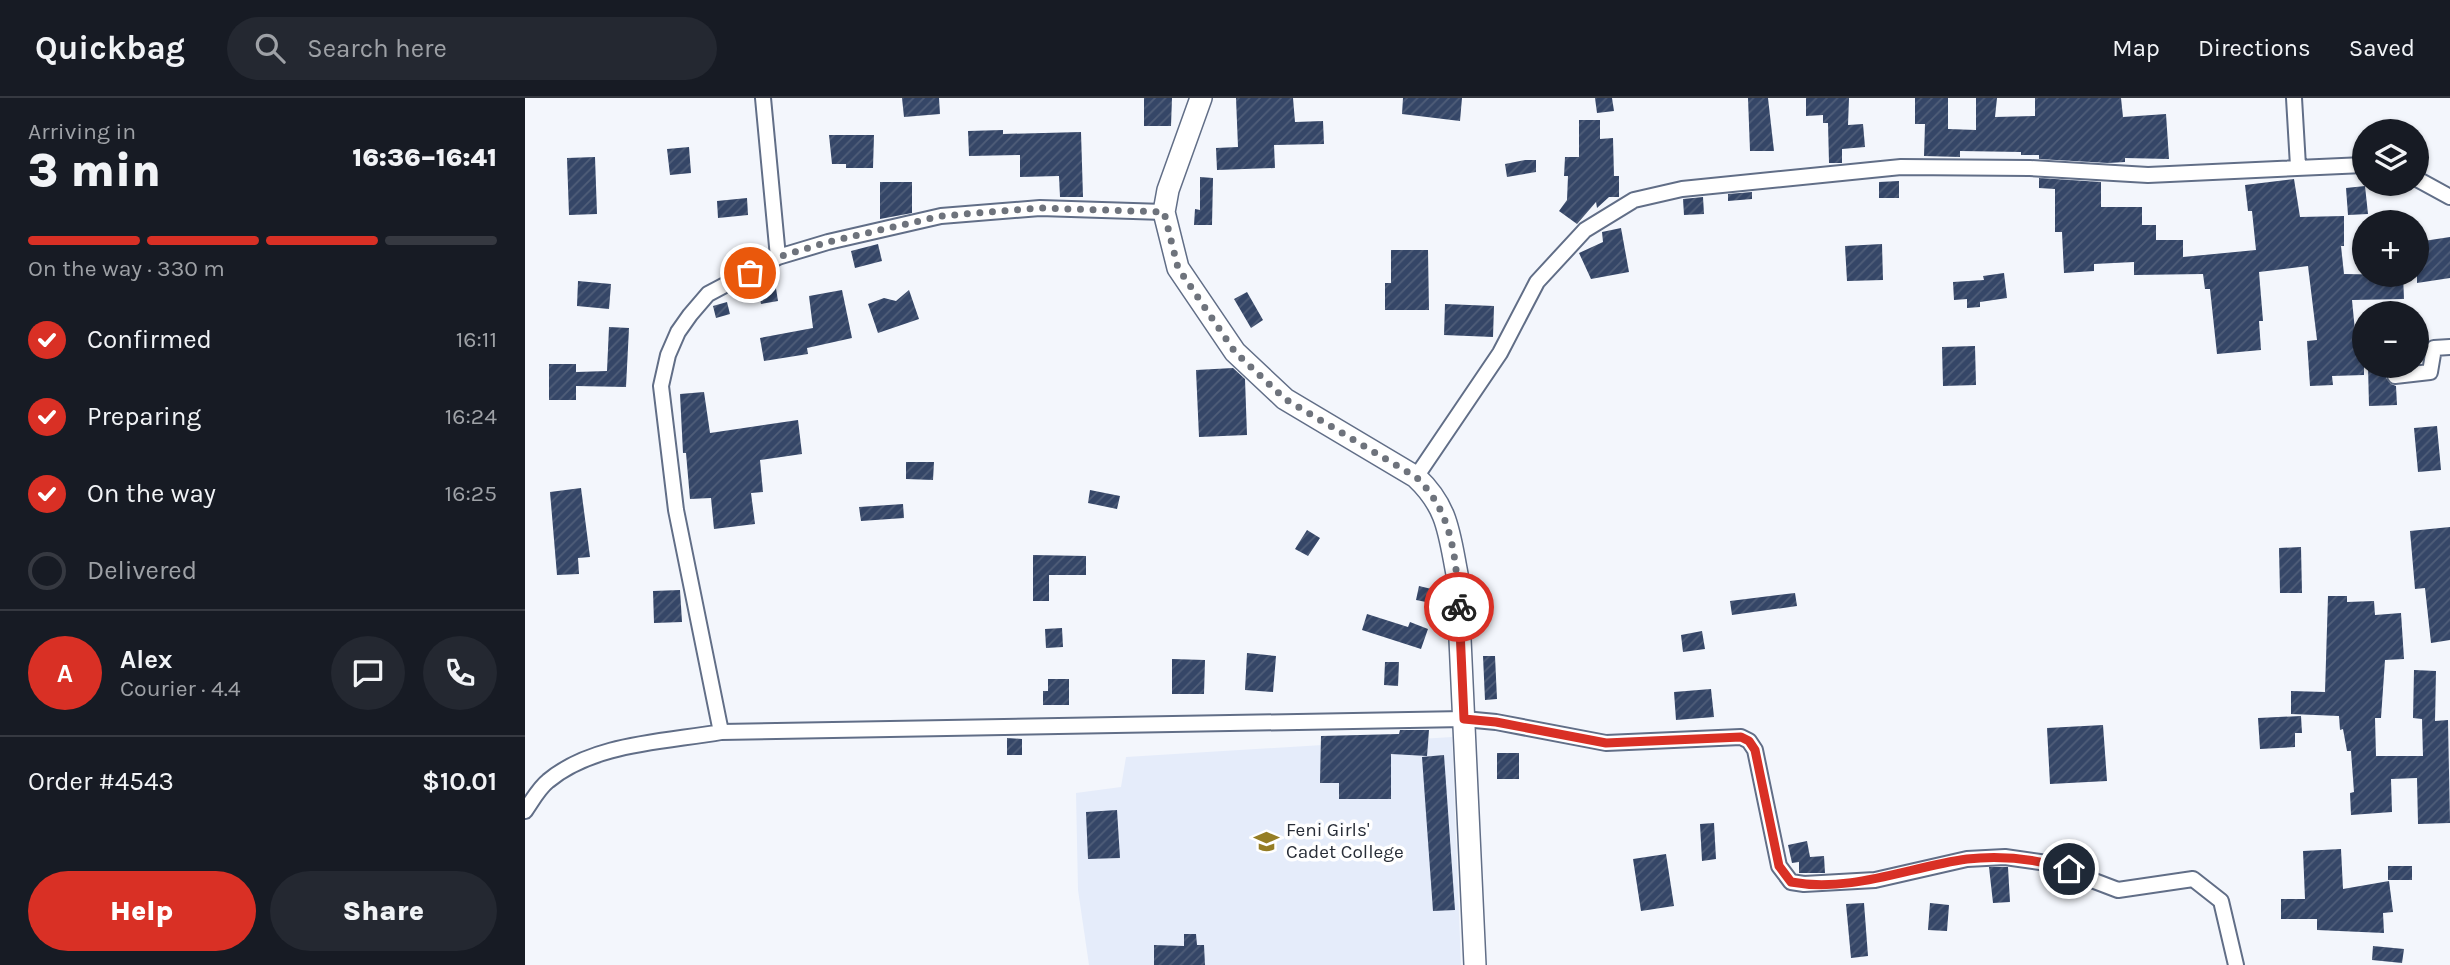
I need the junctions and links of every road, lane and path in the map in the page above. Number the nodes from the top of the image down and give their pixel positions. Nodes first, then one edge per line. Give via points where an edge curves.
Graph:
1 (763, 98) edge
2 (1201, 98) edge
3 (2294, 98) edge
4 (2352, 165) edge
5 (2298, 166) junction
6 (2429, 186) edge
7 (2450, 197) edge
8 (1164, 212) junction
9 (778, 257) junction
10 (2450, 347) edge
11 (2429, 372) edge
12 (1416, 477) junction
13 (1464, 719) junction
14 (721, 732) junction
15 (525, 811) edge
16 (1475, 965) edge
17 (2237, 965) edge

1 - 9 street
2 - 8 main road
3 - 5 street
4 - 5 street
5 - 12 street via 2148,176 2030,168 1901,167 1682,189 1634,200 1585,230 1537,282 1500,353
6 - 7 street
8 - 9 street via 1040,208 941,216
8 - 12 main road via 1178,268 1235,352 1285,399
9 - 14 street via 708,294 678,332 661,386 676,510
10 - 11 street via 2434,348
12 - 13 main road via 1433,493 1447,520 1457,574
13 - 14 street
13 - 16 main road
13 - 17 street via 1606,743 1741,737 1755,750 1779,866 1791,882 1875,880 1967,859 2005,857 2047,863 2118,890 2193,879 2221,901
14 - 15 street via 611,751 571,766 547,782

